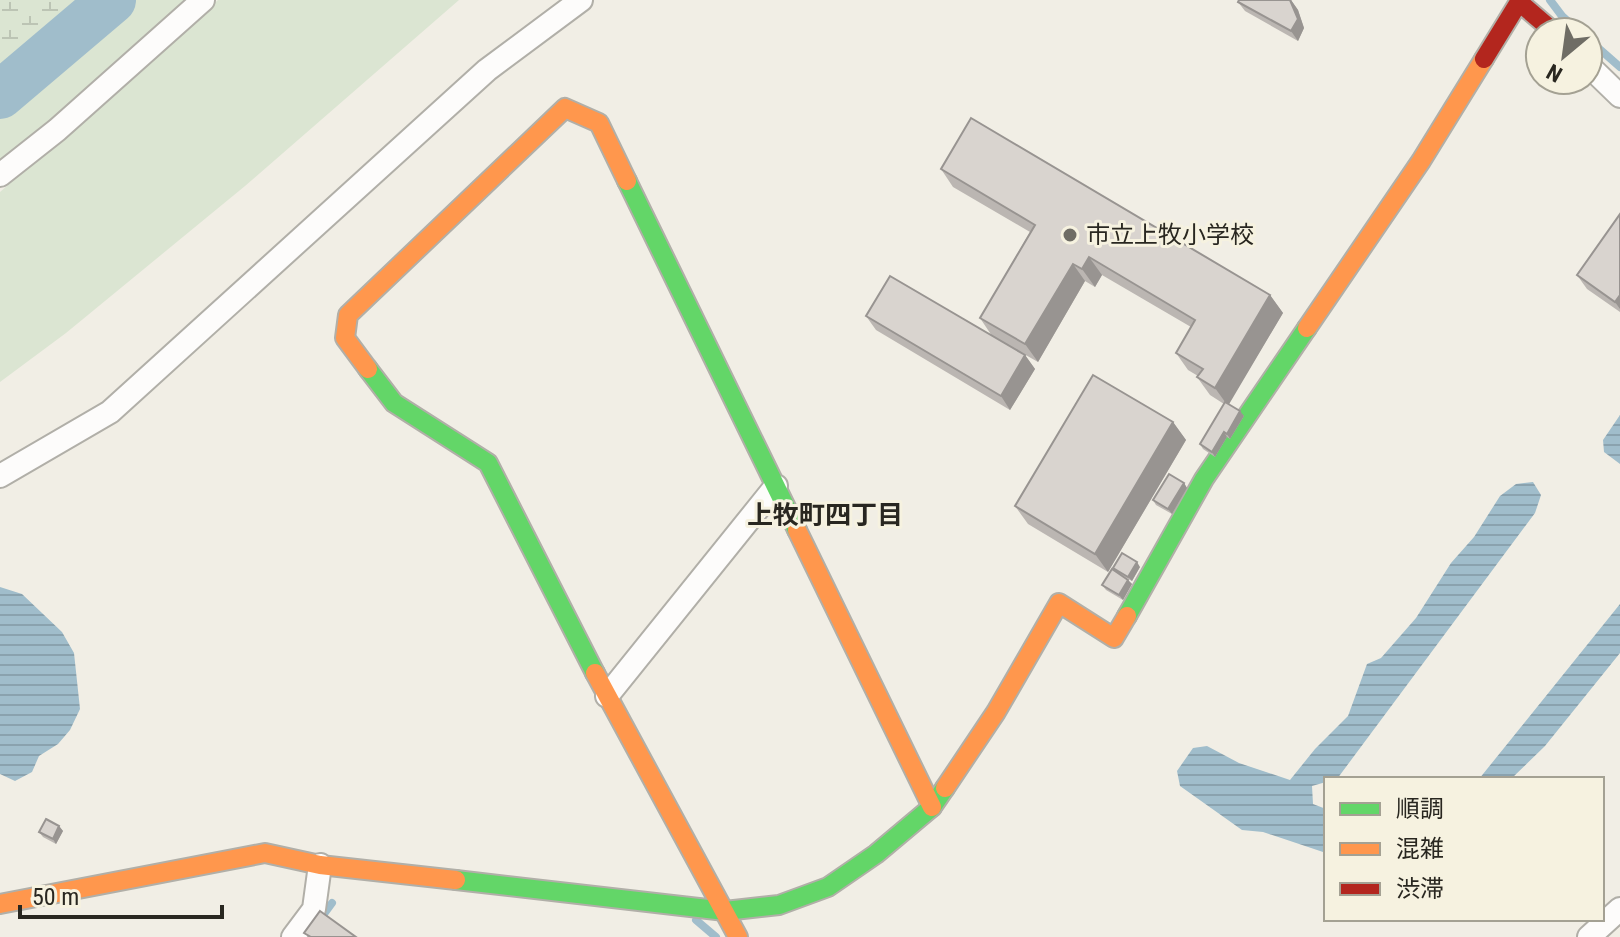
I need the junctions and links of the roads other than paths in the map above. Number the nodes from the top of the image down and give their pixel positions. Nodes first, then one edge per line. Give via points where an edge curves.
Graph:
1 (203, 0) edge
2 (581, 0) edge
3 (1535, 16) edge
4 (1604, 80) edge
5 (1620, 96) edge
6 (0, 175) edge
7 (0, 476) edge
8 (776, 486) junction
9 (607, 696) junction
10 (932, 807) junction
11 (320, 865) junction
12 (0, 904) edge
13 (1620, 909) edge
14 (725, 911) junction
15 (293, 937) edge
16 (738, 937) edge
17 (1589, 937) edge

1 - 6 street
2 - 7 street via 487,70 110,412
3 - 10 street via 1519,2 1421,161 1204,479 1114,638 1059,603 996,712
4 - 5 street
8 - 9 street
8 - 9 street via 599,123 565,108 348,315 345,338 394,403 488,463
8 - 10 street
9 - 14 street
10 - 14 street via 828,887 779,905
11 - 12 street via 265,853
11 - 14 street
11 - 15 street via 314,909
13 - 17 street
14 - 16 street

